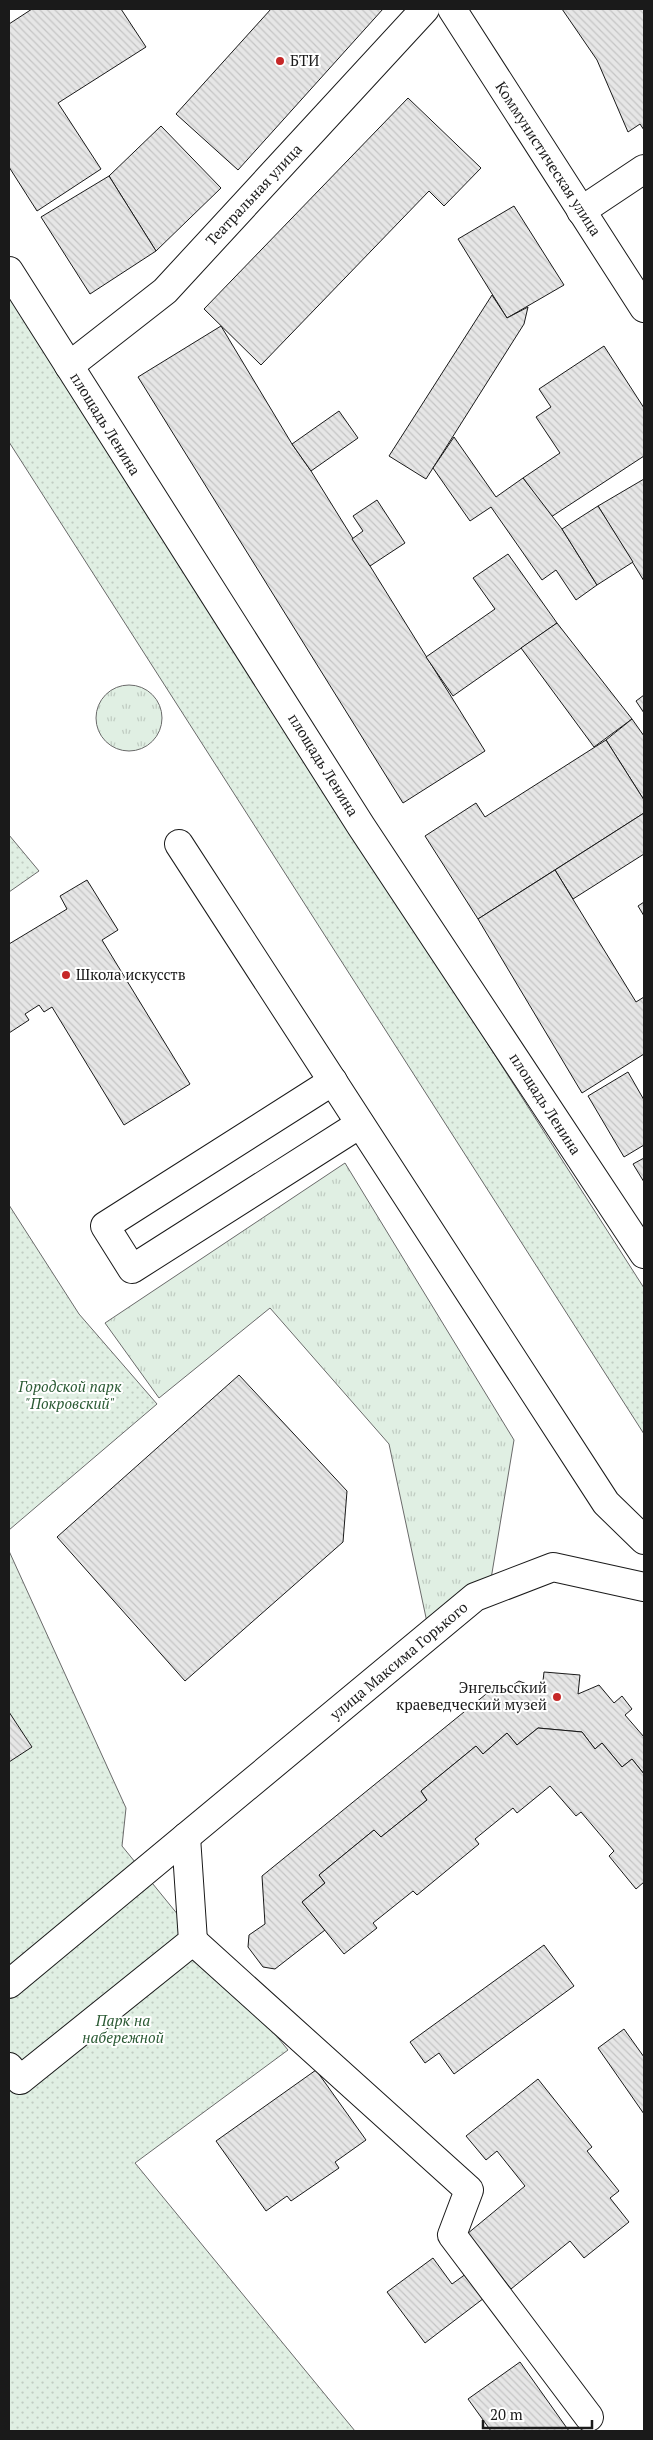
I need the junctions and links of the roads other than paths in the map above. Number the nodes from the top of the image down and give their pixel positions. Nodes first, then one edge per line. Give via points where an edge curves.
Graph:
1 (425, 9) edge
2 (452, 9) edge
3 (644, 168) edge
4 (581, 211) junction
5 (9, 271) edge
6 (644, 308) edge
7 (68, 366) junction
8 (179, 844) dead end
9 (333, 1081) junction
10 (360, 1124) junction
11 (644, 1254) edge
12 (644, 1540) edge
13 (644, 1587) edge
14 (186, 1837) junction
15 (193, 1942) junction
16 (9, 1984) edge
17 (9, 2066) edge
18 (589, 2417) dead end

1 - 7 street, Театральная улица via 165,291
2 - 4 street, Коммунистическая улица
3 - 4 street
4 - 6 street, Коммунистическая улица
5 - 7 street, площадь Ленина
7 - 11 street, площадь Ленина via 361,826
8 - 9 street
9 - 10 street
9 - 10 street via 105,1226 132,1269
10 - 12 street via 606,1503
13 - 14 street, улица Максима Горького via 553,1567 475,1597
14 - 15 street
14 - 16 street, улица Максима Горького
15 - 17 street via 20,2080
15 - 18 street via 469,2190 452,2235

